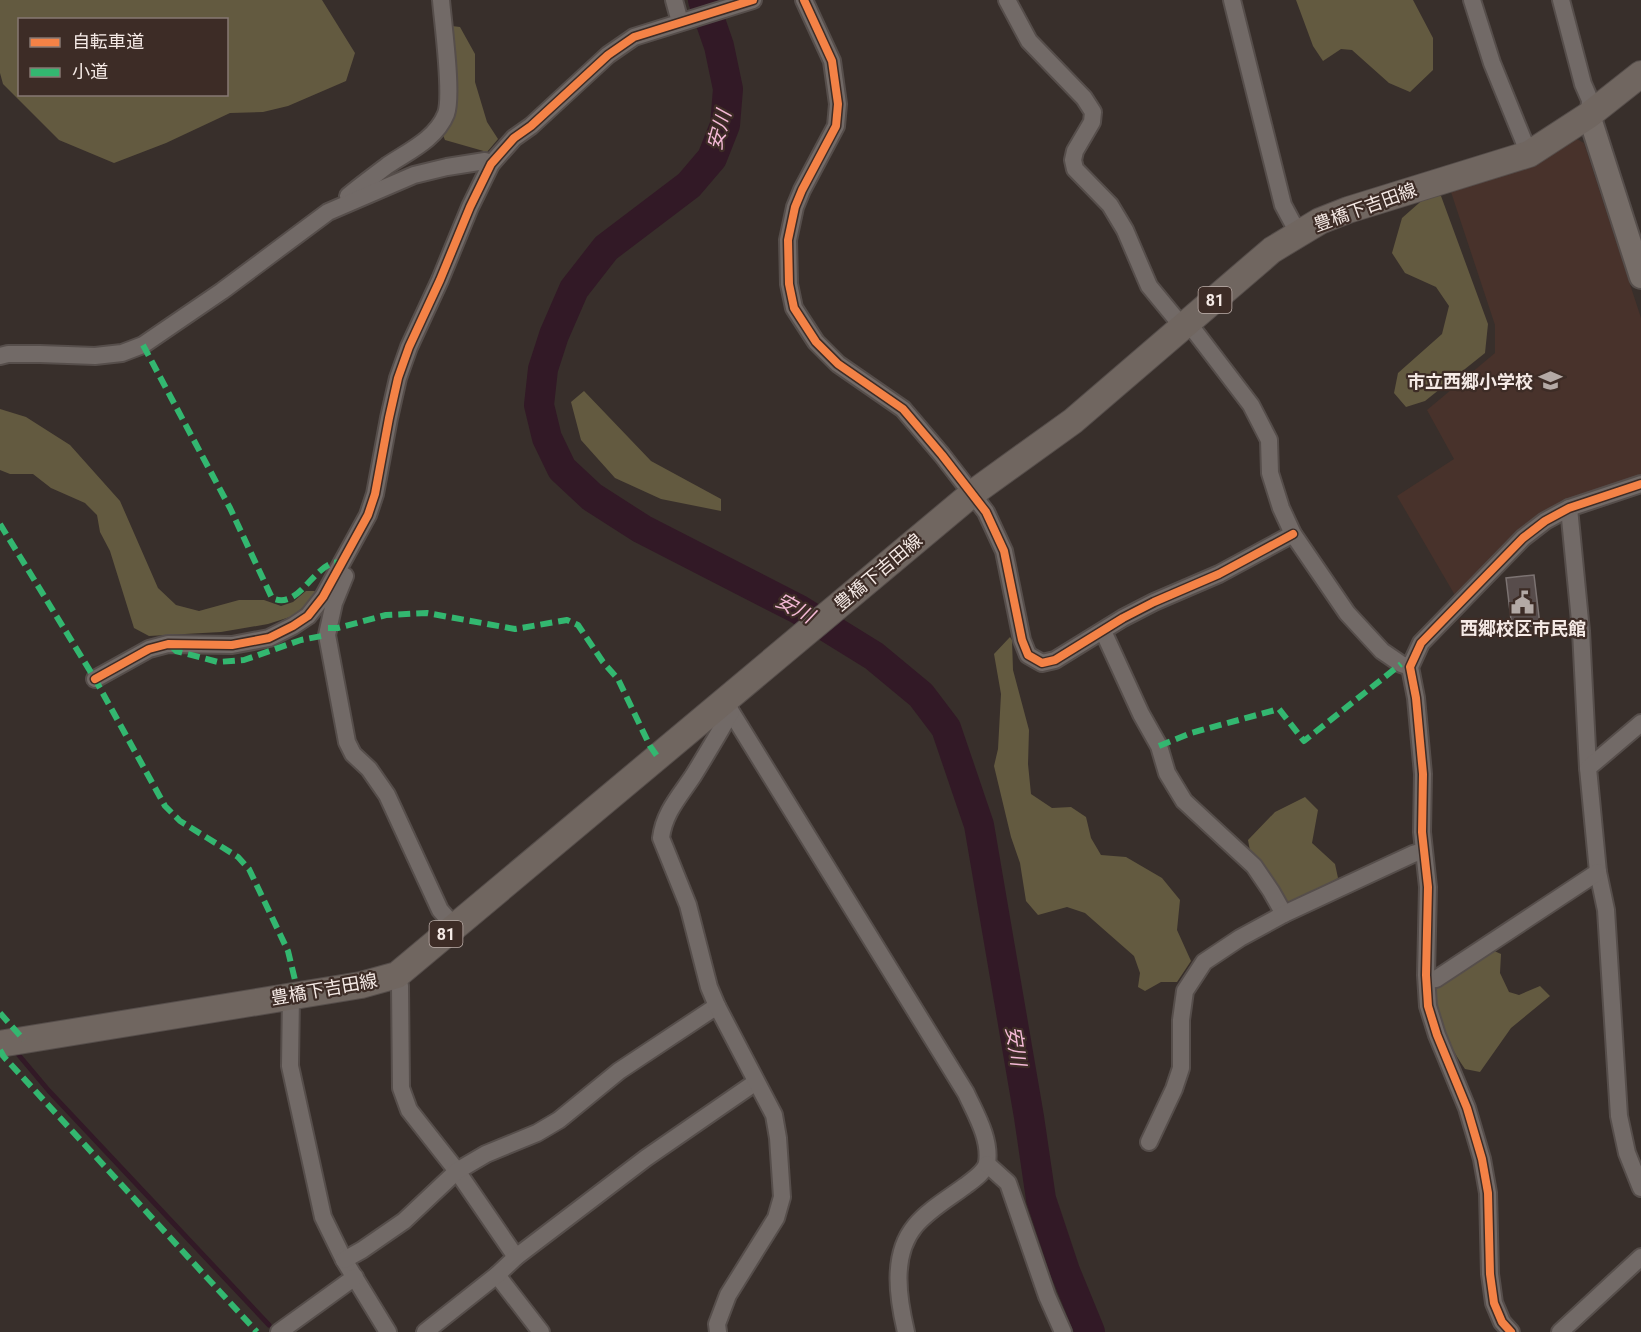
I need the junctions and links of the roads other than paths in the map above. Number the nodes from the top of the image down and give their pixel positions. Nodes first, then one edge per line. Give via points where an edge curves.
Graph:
1 (441, 0) edge
2 (674, 0) edge
3 (753, 0) edge
4 (804, 0) edge
5 (1007, 0) edge
6 (1232, 0) edge
7 (1472, 0) edge
8 (1561, 0) edge
9 (686, 20) junction
10 (1641, 74) edge
11 (1589, 115) junction
12 (1529, 154) junction
13 (491, 164) junction
14 (340, 206) junction
15 (1298, 233) junction
16 (1641, 277) edge
17 (1186, 325) junction
18 (0, 356) edge
19 (1641, 484) edge
20 (973, 493) junction
21 (1569, 508) junction
22 (1293, 534) junction
23 (343, 562) junction
24 (1103, 630) junction
25 (1410, 667) junction
26 (95, 679) dead end
27 (728, 707) junction
28 (1641, 723) edge
29 (1588, 768) junction
30 (1424, 851) junction
31 (1598, 872) junction
32 (1284, 914) junction
33 (454, 926) junction
34 (397, 975) junction
35 (1426, 980) junction
36 (291, 995) junction
37 (717, 1006) junction
38 (0, 1044) edge
39 (756, 1082) junction
40 (1149, 1142) dead end
41 (987, 1164) junction
42 (457, 1171) junction
43 (1641, 1188) edge
44 (516, 1257) junction
45 (1641, 1257) edge
46 (344, 1260) junction
47 (497, 1275) junction
48 (355, 1277) junction
49 (279, 1332) edge
50 (388, 1332) edge
51 (425, 1332) edge
52 (541, 1332) edge
53 (718, 1332) edge
54 (906, 1332) edge
55 (1063, 1332) edge
56 (1511, 1332) edge
57 (1560, 1332) edge

1 - 14 street via 447,112 438,128 420,145 349,195
2 - 9 street
3 - 9 street
4 - 20 street via 832,61 838,104 836,126 798,198 788,240 794,308 816,342 838,364 903,409
5 - 17 street via 1029,41 1093,112 1073,160 1075,169 1110,204 1149,286 1177,320
6 - 15 street via 1283,205
7 - 12 street via 1492,63
8 - 11 street via 1590,100
9 - 13 street via 634,37 608,55 514,138
10 - 11 main road, 豊橋下吉田線 / 81
11 - 12 main road, 豊橋下吉田線 / 81
11 - 16 street
12 - 15 main road, 豊橋下吉田線 / 81 via 1348,210
13 - 14 street via 485,161 414,175
13 - 23 street via 409,347 398,378 375,494
14 - 18 street via 142,345 122,353 95,356
15 - 17 main road, 豊橋下吉田線 / 81 via 1272,250
17 - 20 main road, 豊橋下吉田線 / 81 via 1073,421
17 - 22 street via 1251,405 1269,440 1270,473
19 - 21 street
20 - 24 street via 1004,551 1028,655 1042,663 1055,660
20 - 27 main road, 豊橋下吉田線 / 81 via 804,634
21 - 25 street via 1523,538 1421,643
21 - 29 street
22 - 24 street
22 - 25 street via 1347,613 1382,651
23 - 26 street via 323,597 293,627 269,638 232,645 168,644 129,659
23 - 33 street via 346,571 327,635 347,742 387,795 440,910
24 - 32 street via 1140,714 1159,746 1167,773 1184,801 1254,867
25 - 30 street via 1423,774
27 - 33 main road, 豊橋下吉田線 / 81 via 657,756
27 - 37 street via 690,780 670,809 661,838 688,906
27 - 41 street via 966,1093 980,1123
28 - 29 street
29 - 31 street
30 - 32 street
30 - 35 street via 1428,887
31 - 35 street via 1436,979
31 - 43 street via 1606,910 1619,1116 1627,1153
32 - 40 street via 1204,962 1192,978 1185,991 1181,1020 1181,1068
33 - 34 main road, 豊橋下吉田線 / 81
34 - 36 main road, 豊橋下吉田線 / 81 via 361,985
34 - 42 street via 401,1088 409,1110
35 - 56 street via 1428,1006 1437,1035 1467,1108 1482,1159 1488,1193 1494,1303
36 - 38 main road, 豊橋下吉田線 / 81
36 - 46 street via 290,1066 323,1217
37 - 39 street
37 - 42 street via 619,1071 559,1120
39 - 44 street via 646,1158
39 - 53 street via 774,1115 782,1197 776,1218 728,1295 717,1324
41 - 54 street via 978,1177 915,1226 904,1244 899,1261
41 - 55 street via 1008,1183
42 - 44 street
42 - 46 street via 404,1221
44 - 47 street
45 - 57 street
46 - 48 street
47 - 51 street
47 - 52 street
48 - 49 street
48 - 50 street

